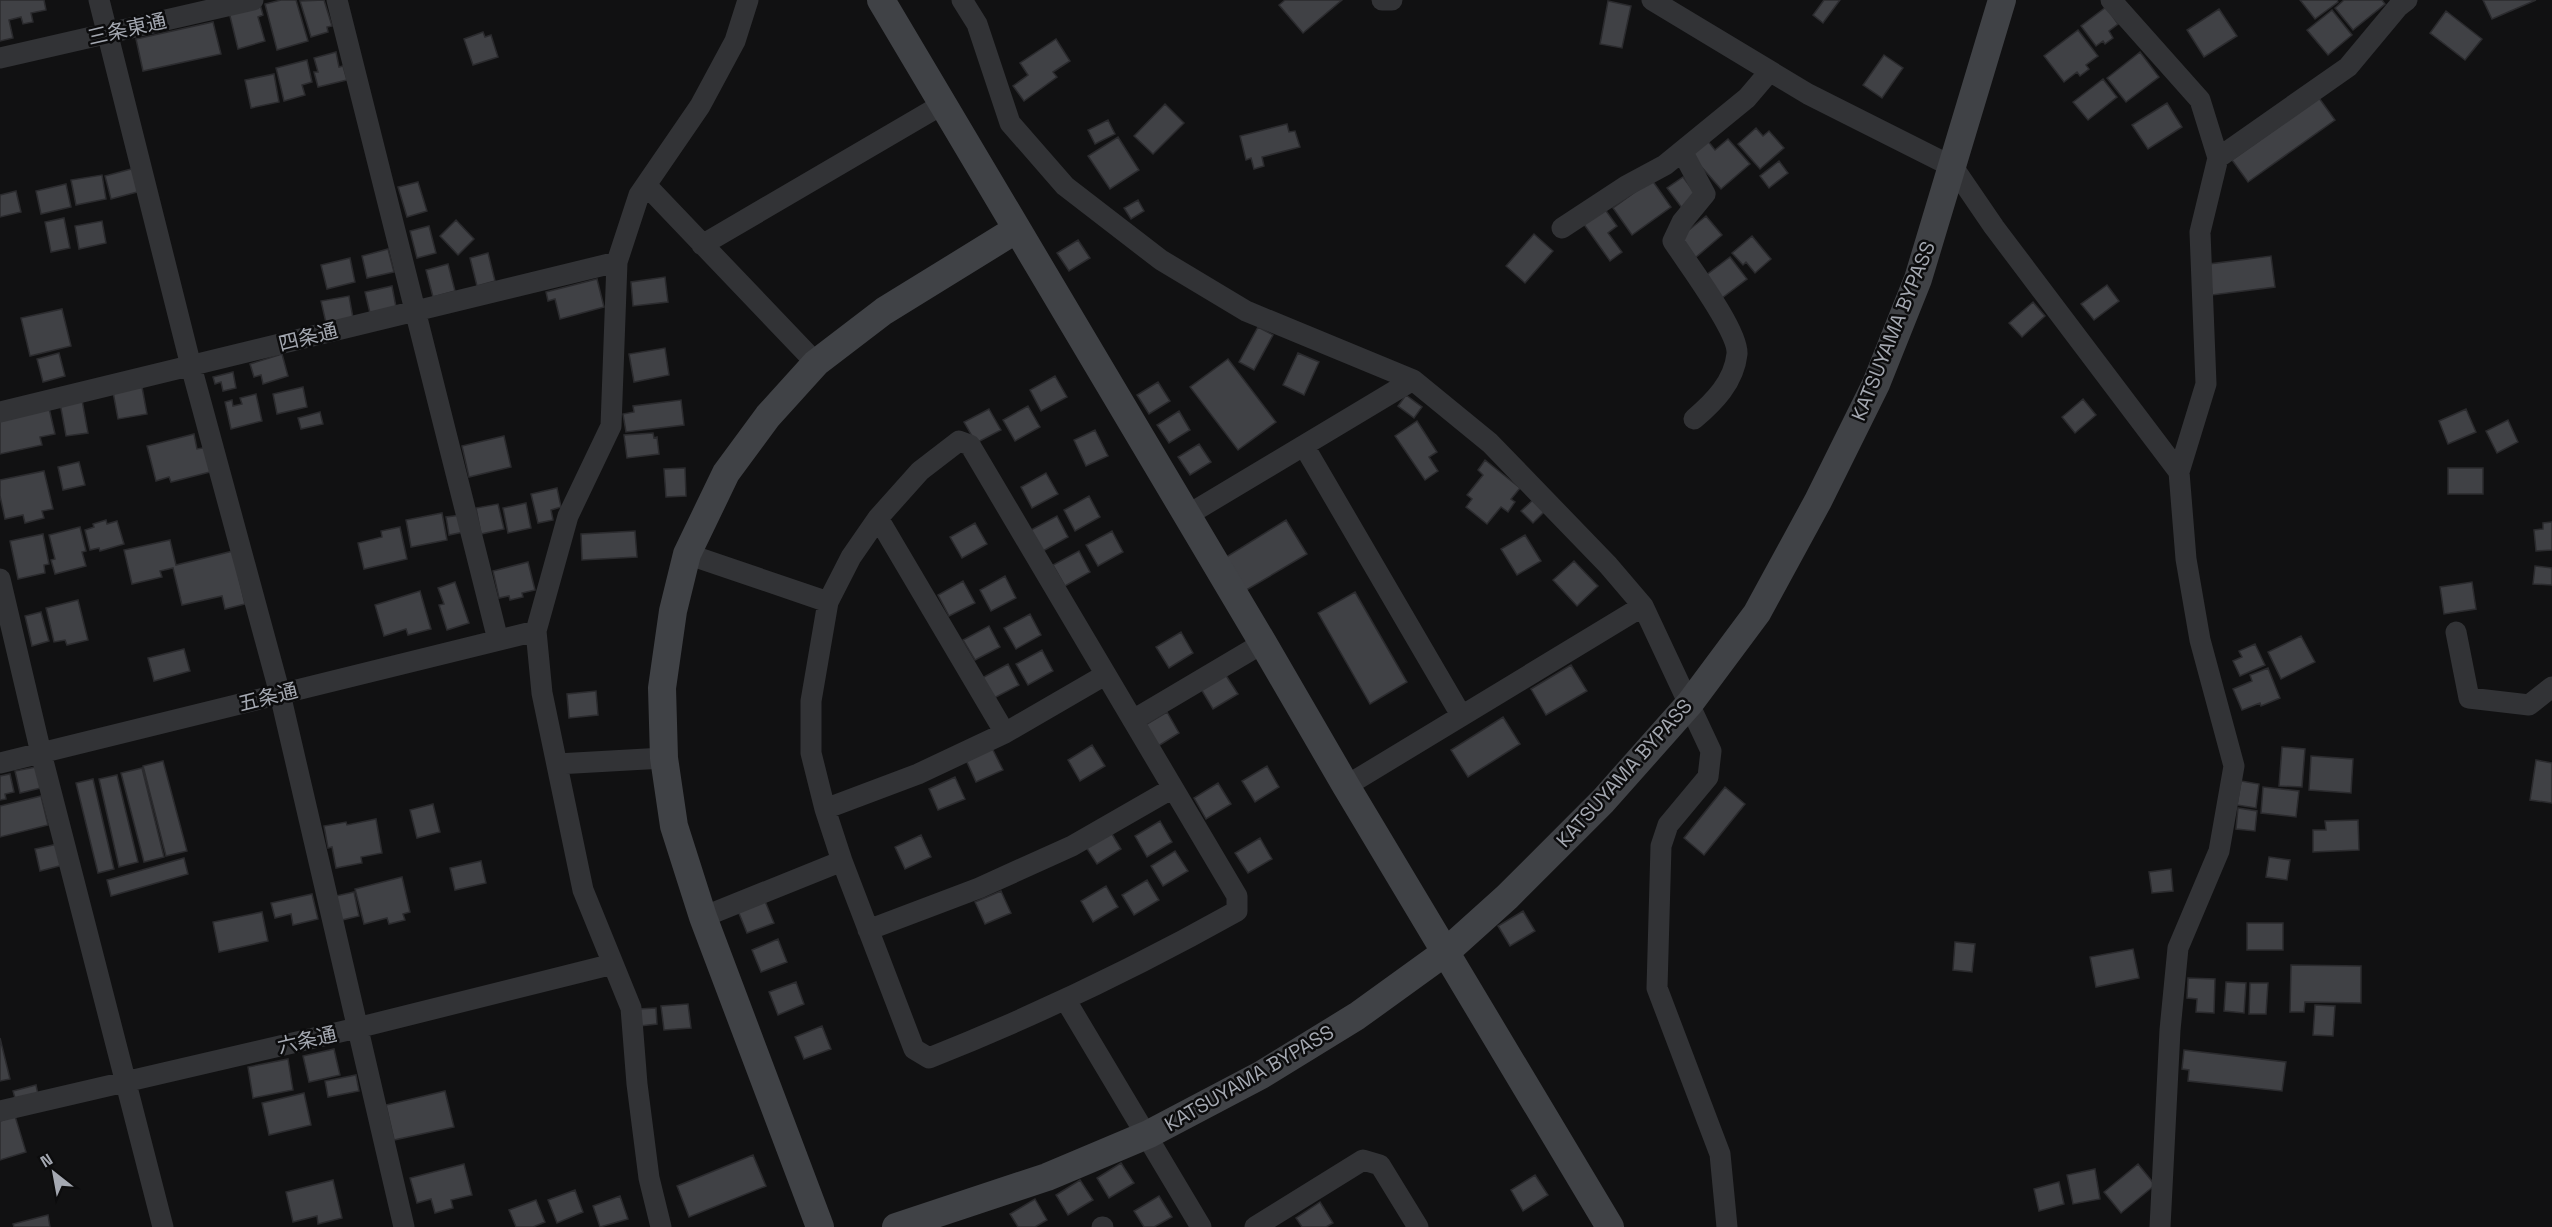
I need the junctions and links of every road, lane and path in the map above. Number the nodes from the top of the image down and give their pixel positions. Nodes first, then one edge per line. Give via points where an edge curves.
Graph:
1 (99, 0) edge
2 (253, 0) edge
3 (337, 0) edge
4 (748, 0) edge
5 (881, 0) edge
6 (962, 0) edge
7 (1382, 0) edge
8 (1392, 0) edge
9 (1652, 0) edge
10 (2002, 0) edge
11 (2110, 0) edge
12 (2407, 0) edge
13 (107, 33) junction
14 (0, 58) edge
15 (1770, 70) junction
16 (943, 104) junction
17 (1682, 151) junction
18 (2218, 158) junction
19 (1953, 168) junction
20 (646, 185) junction
21 (1562, 228) dead end
22 (1017, 229) junction
23 (702, 245) junction
24 (616, 262) junction
25 (415, 311) junction
26 (816, 363) junction
27 (191, 366) junction
28 (1413, 380) junction
29 (0, 412) edge
30 (1695, 419) dead end
31 (1304, 446) junction
32 (2179, 472) junction
33 (1186, 516) junction
34 (878, 518) junction
35 (687, 554) junction
36 (0, 579) edge
37 (828, 602) junction
38 (1643, 606) junction
39 (536, 631) junction
40 (2456, 632) dead end
41 (498, 640) junction
42 (1263, 642) junction
43 (1105, 675) junction
44 (2552, 687) edge
45 (280, 694) junction
46 (1690, 703) junction
47 (1461, 715) junction
48 (1133, 720) junction
49 (1005, 733) junction
50 (41, 753) junction
51 (664, 758) junction
52 (0, 763) edge
53 (557, 764) junction
54 (1346, 786) junction
55 (1173, 788) junction
56 (825, 809) junction
57 (842, 861) junction
58 (703, 917) junction
59 (868, 930) junction
60 (1446, 951) junction
61 (613, 964) junction
62 (1065, 999) junction
63 (357, 1028) junction
64 (128, 1082) junction
65 (0, 1112) edge
66 (1146, 1135) junction
67 (163, 1227) edge
68 (405, 1227) edge
69 (661, 1227) edge
70 (820, 1227) edge
71 (896, 1227) edge
72 (1201, 1227) edge
73 (1255, 1227) edge
74 (1418, 1227) edge
75 (1610, 1227) edge
76 (1727, 1227) edge
77 (2160, 1227) edge

1 - 13 street
2 - 13 street, 三条東通
3 - 25 street
4 - 20 street via 735,41 700,106
5 - 16 street
6 - 28 street via 977,24 1010,123 1065,186 1161,260 1246,311
7 - 8 street
9 - 15 street
10 - 19 street, KATSUYAMA BYPASS
11 - 18 street via 2200,100
12 - 18 street via 2348,67
13 - 14 street, 三条東通
13 - 27 street
15 - 17 street via 1747,98
15 - 19 street via 1808,94
16 - 22 street
16 - 23 street
17 - 21 street
17 - 30 street via 1705,194 1682,222 1673,241 1712,299 1731,332 1737,352 1731,376 1714,401
18 - 32 street via 2200,232 2205,384
19 - 32 street
19 - 46 street, KATSUYAMA BYPASS via 1918,279 1876,384 1757,613
20 - 23 street
20 - 24 street
22 - 26 street via 884,311
22 - 33 street
23 - 26 street
24 - 25 street, 四条通
24 - 39 street via 611,426 568,516
25 - 27 street, 四条通
25 - 41 street
26 - 35 street via 768,416 726,473
27 - 29 street, 四条通
27 - 45 street
28 - 31 street
28 - 38 street via 1490,443
31 - 33 street
31 - 47 street
32 - 77 street via 2186,559 2200,640 2234,766 2219,851 2178,948
33 - 42 street
34 - 37 street via 851,557
34 - 43 street via 920,471 959,441 970,445
34 - 49 street
35 - 37 street
35 - 51 street via 673,611 662,688
36 - 50 street
37 - 56 street via 811,701 811,753
38 - 46 street
38 - 47 street
39 - 41 street, 五条通
39 - 53 street via 542,693
40 - 44 street via 2469,698 2529,705
41 - 45 street, 五条通
42 - 48 street
42 - 54 street
43 - 48 street
43 - 49 street
45 - 50 street, 五条通
45 - 63 street
46 - 60 street, KATSUYAMA BYPASS via 1603,801 1507,897
46 - 76 street via 1711,751 1708,777 1668,825 1661,846 1657,988 1720,1154
47 - 54 street
48 - 55 street
49 - 56 street via 918,774
50 - 52 street, 五条通
50 - 64 street
51 - 53 street
51 - 58 street via 674,826
53 - 61 street via 583,890
54 - 60 street
55 - 59 street via 1072,846 979,888
55 - 62 street via 1237,896 1237,912 1155,957
56 - 57 street
57 - 58 street
57 - 59 street
58 - 70 street
59 - 62 street via 914,1049 929,1058
60 - 66 street, KATSUYAMA BYPASS via 1357,1016 1290,1058
60 - 75 street
61 - 63 street, 六条通
61 - 69 street via 631,1008 649,1178
62 - 66 street
63 - 64 street, 六条通
63 - 68 street
64 - 65 street, 六条通
64 - 67 street
66 - 71 street, KATSUYAMA BYPASS via 1047,1177
66 - 72 street
73 - 74 street via 1363,1160 1380,1165

